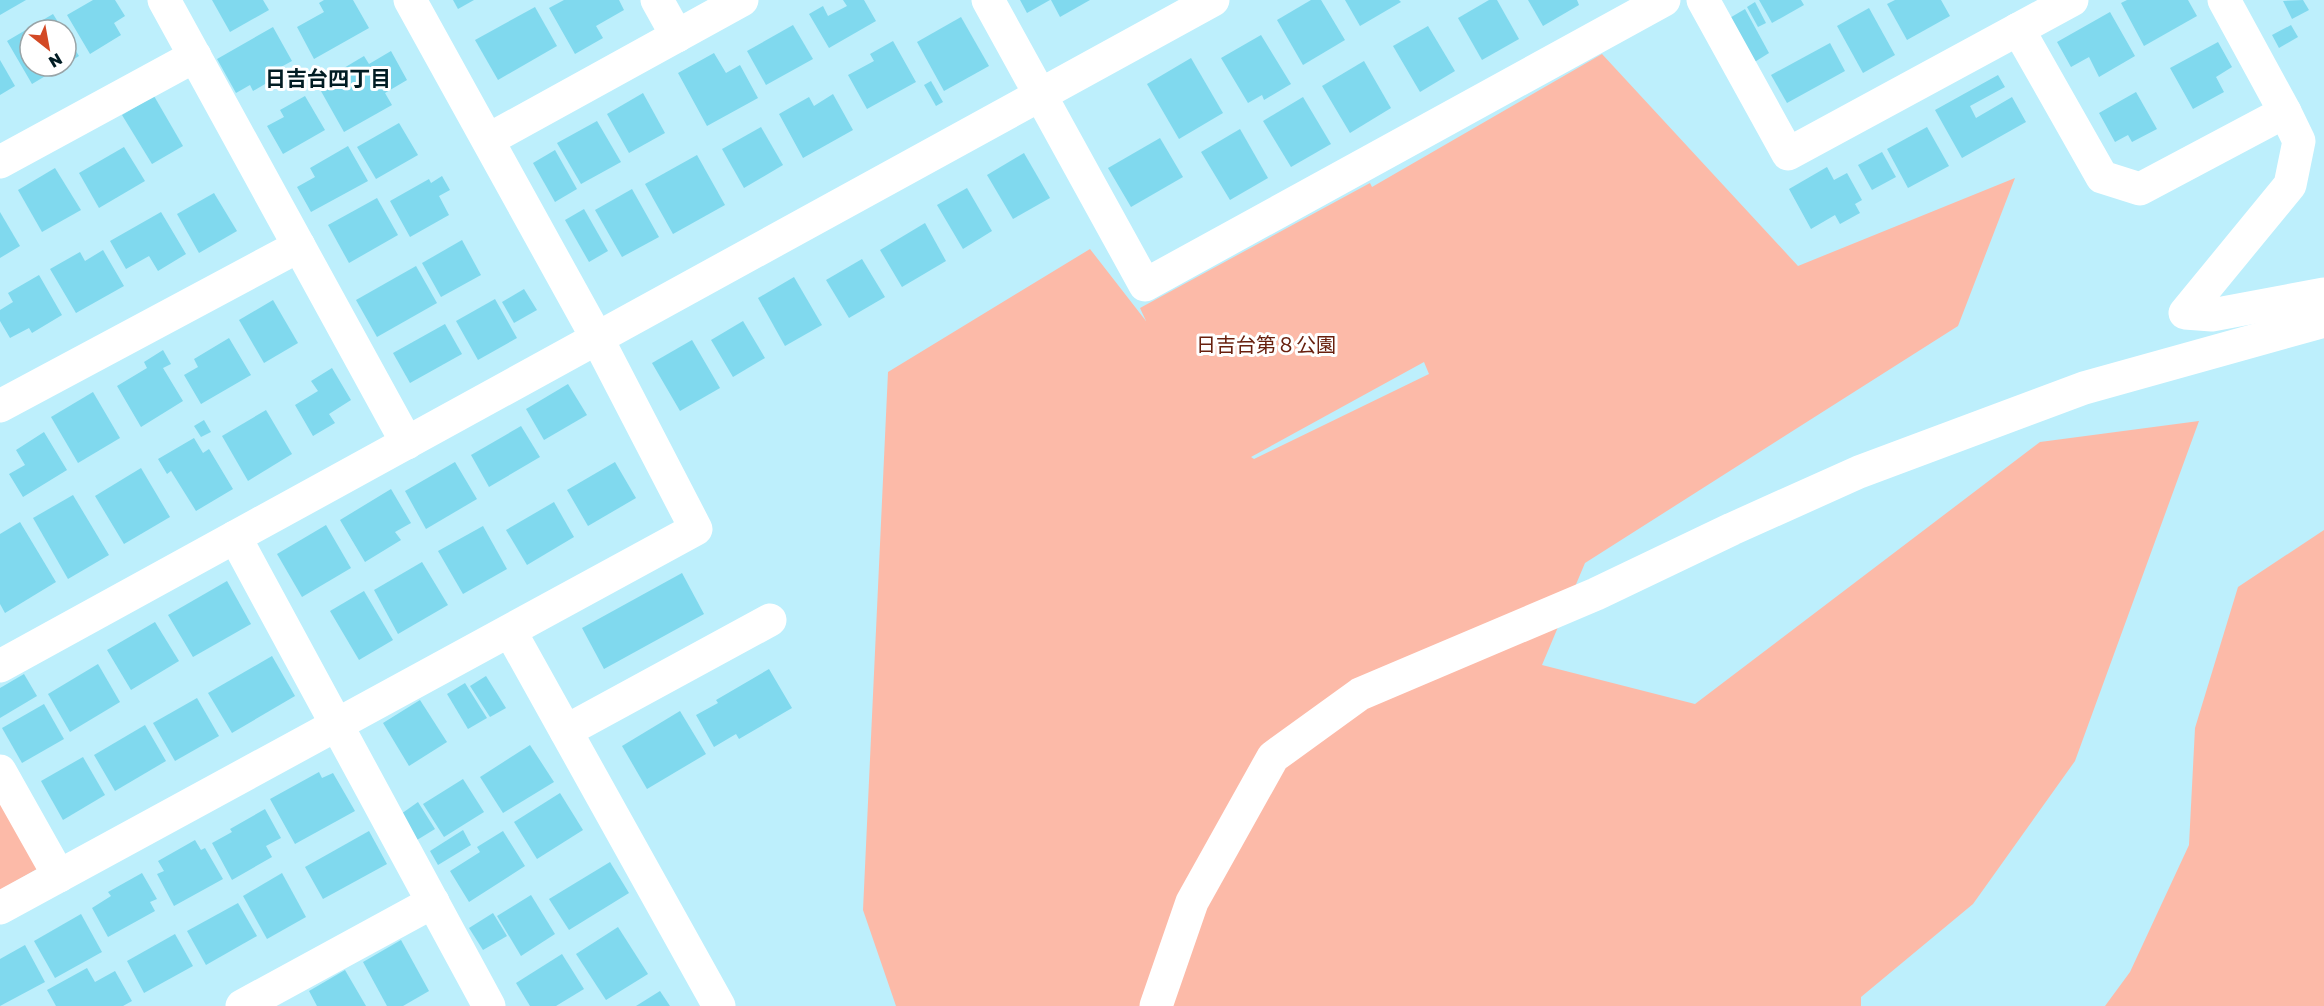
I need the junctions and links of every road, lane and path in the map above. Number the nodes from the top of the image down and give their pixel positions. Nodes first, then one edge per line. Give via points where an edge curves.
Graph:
1 (164, 0) edge
2 (410, 0) edge
3 (657, 0) edge
4 (742, 0) edge
5 (988, 0) edge
6 (1213, 0) edge
7 (1664, 0) edge
8 (1703, 0) edge
9 (2072, 0) edge
10 (2224, 0) edge
11 (2018, 29) junction
12 (677, 36) junction
13 (195, 56) junction
14 (1041, 94) junction
15 (2285, 112) junction
16 (488, 140) junction
17 (0, 162) edge
18 (300, 246) junction
19 (2324, 294) edge
20 (2324, 321) edge
21 (597, 338) junction
22 (0, 405) edge
23 (407, 442) junction
24 (235, 537) junction
25 (770, 620) dead end
26 (510, 631) junction
27 (0, 666) edge
28 (337, 724) junction
29 (566, 731) junction
30 (0, 771) edge
31 (59, 876) junction
32 (433, 902) junction
33 (0, 908) edge
34 (242, 1006) edge
35 (489, 1006) edge
36 (719, 1006) edge
37 (1156, 1006) edge

1 - 13 street
2 - 16 street
3 - 12 street
4 - 12 street
5 - 14 street
6 - 14 street
7 - 14 street via 1145,285
8 - 11 street via 1788,154
9 - 11 street
10 - 15 street
11 - 15 street via 2102,177 2140,189
12 - 16 street
13 - 17 street
13 - 18 street
14 - 21 street
15 - 19 street via 2300,141 2290,185 2185,314 2212,315
16 - 21 street
18 - 22 street
18 - 23 street
20 - 37 street via 2084,388 1870,467 1596,594 1360,694 1273,757 1192,902
21 - 23 street
21 - 26 street via 696,529
23 - 24 street
24 - 27 street
24 - 28 street
25 - 29 street
26 - 28 street
26 - 29 street
28 - 31 street
28 - 32 street
29 - 36 street
30 - 31 street
31 - 33 street
32 - 34 street
32 - 35 street

